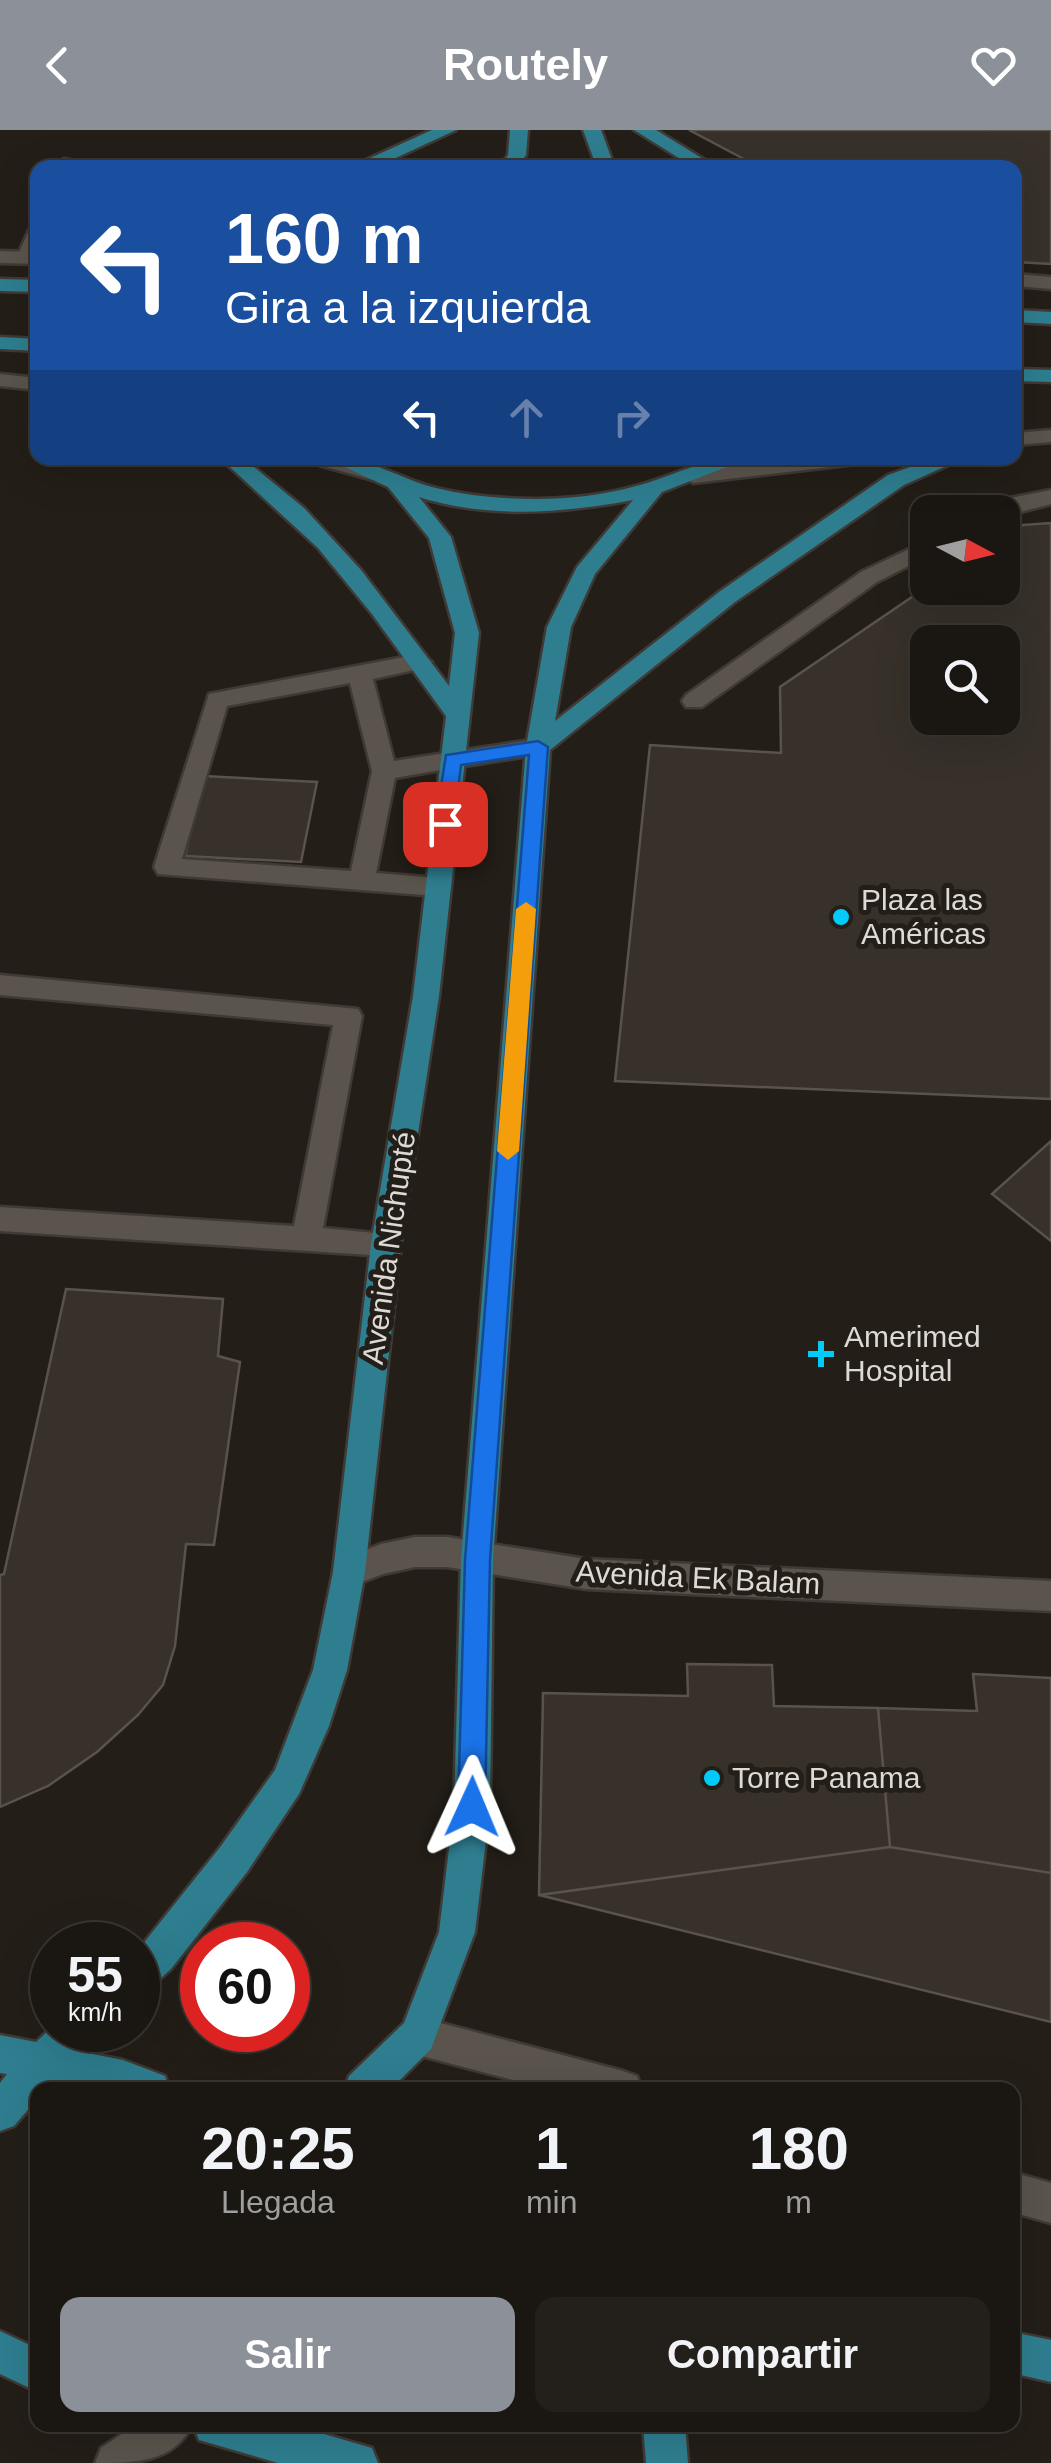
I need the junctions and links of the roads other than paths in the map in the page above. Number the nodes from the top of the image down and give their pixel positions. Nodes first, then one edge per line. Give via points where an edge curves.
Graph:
1 (447, 130) edge
2 (520, 130) edge
3 (592, 130) edge
4 (643, 130) edge
5 (376, 160) edge
6 (514, 160) edge
7 (603, 160) edge
8 (695, 160) edge
9 (0, 257) edge
10 (30, 258) edge
11 (1022, 281) edge
12 (1051, 283) edge
13 (0, 285) edge
14 (30, 286) edge
15 (1022, 316) edge
16 (1051, 318) edge
17 (0, 343) edge
18 (30, 345) edge
19 (1022, 374) edge
20 (1051, 376) edge
21 (0, 380) edge
22 (30, 383) edge
23 (1051, 436) edge
24 (1022, 439) edge
25 (240, 465) edge
26 (344, 465) edge
27 (359, 465) edge
28 (715, 465) edge
29 (792, 465) edge
30 (935, 465) edge
31 (692, 476) junction
32 (384, 477) junction
33 (653, 490) junction
34 (1051, 497) edge
35 (1020, 503) edge
36 (910, 556) edge
37 (420, 662) junction
38 (360, 676) junction
39 (694, 700) dead end
40 (456, 712) junction
41 (538, 747) junction
42 (452, 760) junction
43 (384, 771) junction
44 (362, 881) junction
45 (438, 887) junction
46 (0, 984) edge
47 (0, 1219) edge
48 (306, 1238) junction
49 (386, 1244) junction
50 (477, 1560) junction
51 (348, 1572) junction
52 (1051, 1596) edge
53 (160, 1953) edge
54 (418, 2036) junction
55 (54, 2052) edge
56 (0, 2054) edge
57 (43, 2062) junction
58 (130, 2082) edge
59 (371, 2082) edge
60 (593, 2082) edge
61 (0, 2112) edge
62 (1020, 2194) edge
63 (1051, 2202) edge
64 (0, 2351) edge
65 (1020, 2354) edge
66 (1051, 2361) edge
67 (30, 2368) edge
68 (161, 2432) edge
69 (240, 2432) edge
70 (665, 2432) edge
71 (116, 2463) edge
72 (357, 2463) edge
73 (667, 2463) edge

1 - 5 main road
2 - 6 main road
3 - 7 main road
4 - 8 main road
9 - 10 street
11 - 12 street
13 - 14 main road
15 - 16 main road
17 - 18 main road
19 - 20 main road
21 - 22 street
23 - 24 street
25 - 37 main road via 332,546
26 - 32 street
27 - 32 main road
28 - 31 main road
29 - 31 street
30 - 41 main road via 896,480 727,596
31 - 33 main road
32 - 33 main road via 456,498 522,505
32 - 40 main road, Avenida Nichupté via 440,538 467,632
33 - 41 main road via 585,572 559,627
34 - 35 street
36 - 39 street via 870,576
37 - 38 street
37 - 40 main road
38 - 43 street
38 - 44 street via 217,700 167,867
40 - 42 main road, Avenida Nichupté
41 - 42 street
41 - 50 main road
42 - 43 street
42 - 45 main road, Avenida Nichupté
43 - 44 street
44 - 45 street
45 - 49 main road, Avenida Nichupté
46 - 48 street via 348,1016
47 - 48 street
48 - 49 street
49 - 51 main road, Avenida Nichupté
50 - 51 street, Avenida Ek Balam via 415,1552
50 - 52 street, Avenida Ek Balam via 586,1574
50 - 54 main road via 472,1807 457,1932
51 - 53 main road, Avenida Nichupté via 330,1670 286,1782
54 - 59 main road
54 - 60 street
55 - 57 main road
56 - 57 main road
57 - 58 main road
57 - 61 main road
62 - 63 street
64 - 67 main road
65 - 66 main road
68 - 71 street
69 - 72 main road
70 - 73 main road

